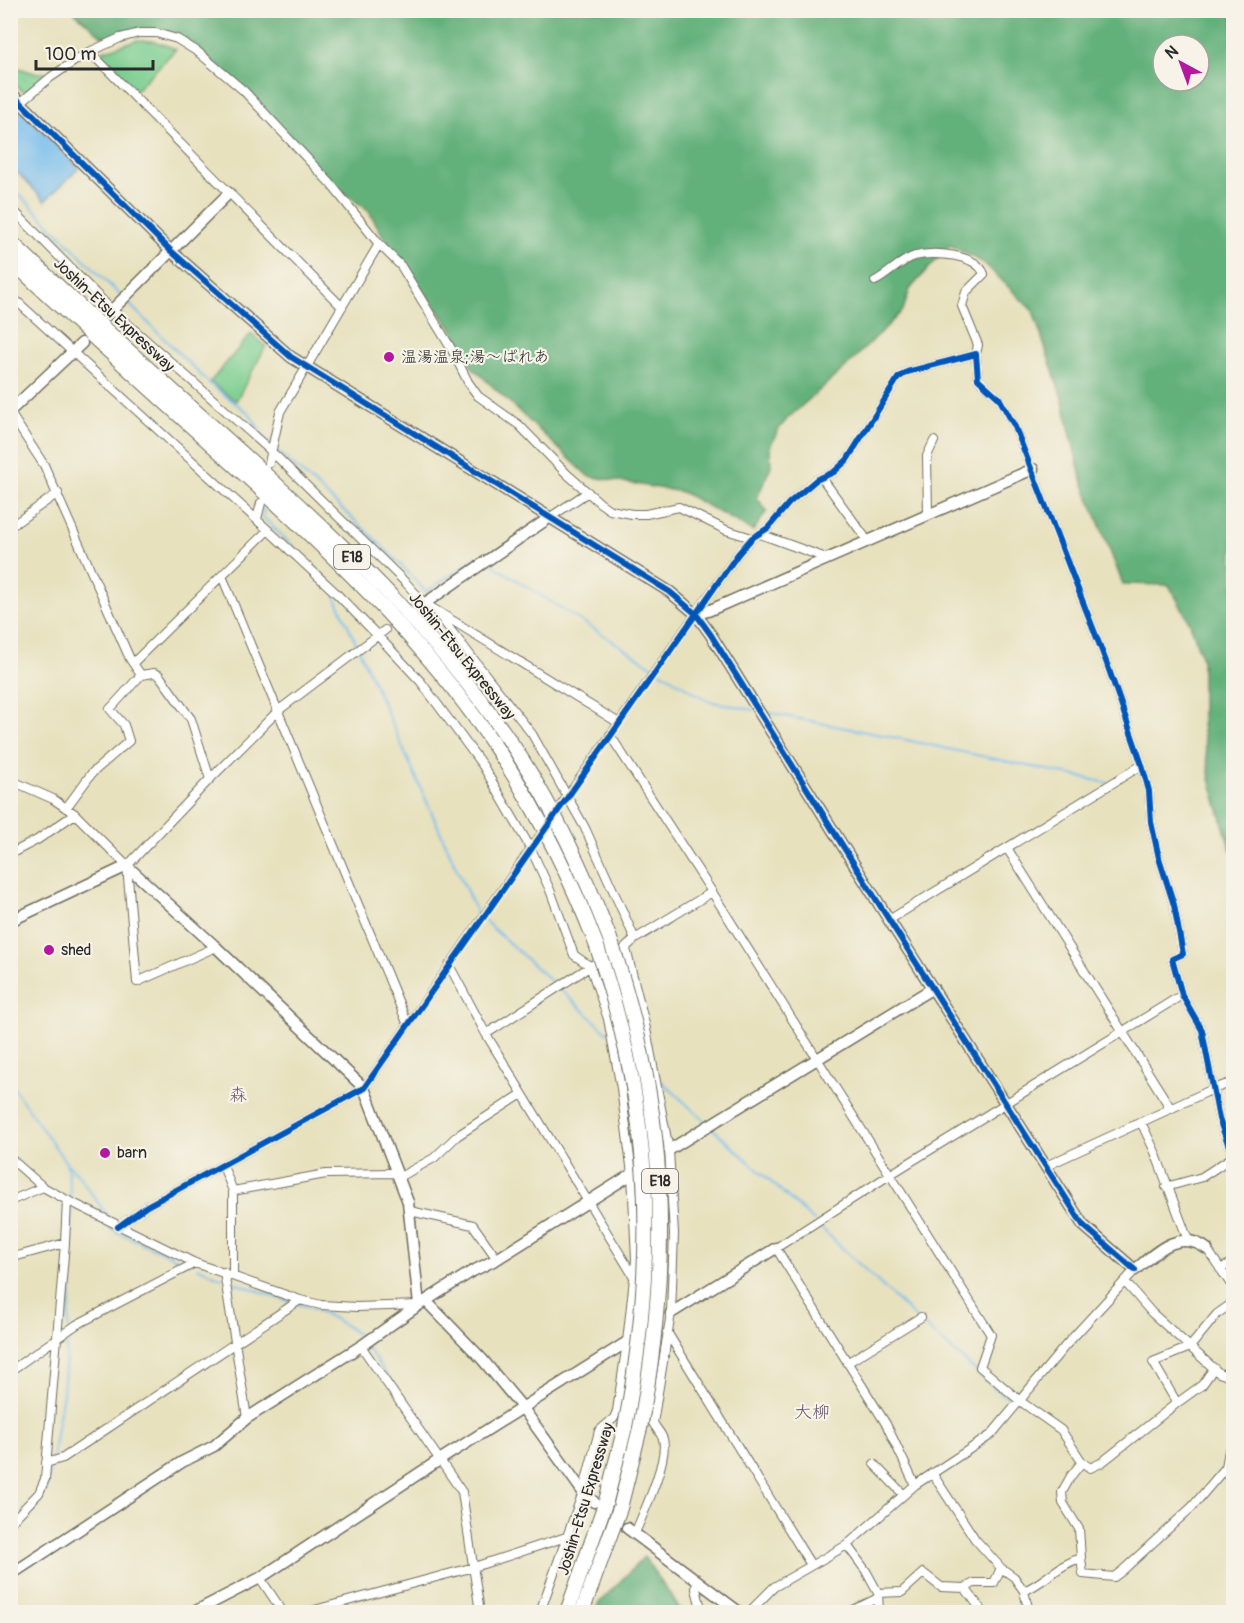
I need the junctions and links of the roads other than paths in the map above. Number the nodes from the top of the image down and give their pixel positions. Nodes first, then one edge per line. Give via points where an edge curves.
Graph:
1 (90, 52) junction
2 (10, 92) edge
3 (21, 102) junction
4 (229, 193) junction
5 (10, 207) edge
6 (10, 241) edge
7 (379, 244) junction
8 (171, 251) junction
9 (10, 259) edge
10 (875, 281) dead end
11 (10, 295) edge
12 (342, 307) junction
13 (109, 312) junction
14 (82, 343) dead end
15 (74, 351) junction
16 (976, 354) junction
17 (308, 366) junction
18 (10, 412) edge
19 (934, 441) dead end
20 (271, 451) junction
21 (269, 463) dead end
22 (1033, 469) junction
23 (822, 478) junction
24 (588, 492) junction
25 (58, 493) junction
26 (261, 503) dead end
27 (928, 514) junction
28 (549, 518) junction
29 (257, 519) junction
30 (10, 527) edge
31 (268, 530) junction
32 (756, 536) junction
33 (867, 540) junction
34 (826, 558) junction
35 (222, 576) junction
36 (421, 606) junction
37 (437, 613) junction
38 (696, 614) junction
39 (385, 630) dead end
40 (377, 635) junction
41 (133, 663) junction
42 (141, 675) junction
43 (279, 710) junction
44 (619, 723) junction
45 (610, 735) junction
46 (1142, 765) junction
47 (210, 779) junction
48 (10, 780) edge
49 (568, 796) junction
50 (562, 804) dead end
51 (66, 808) junction
52 (75, 814) junction
53 (539, 837) dead end
54 (1007, 848) junction
55 (531, 849) junction
56 (10, 854) edge
57 (127, 867) junction
58 (712, 892) junction
59 (889, 920) junction
60 (10, 921) edge
61 (635, 939) junction
62 (216, 947) junction
63 (626, 949) junction
64 (449, 966) junction
65 (590, 966) junction
66 (933, 988) junction
67 (1182, 995) junction
68 (408, 1025) junction
69 (1123, 1030) junction
70 (486, 1034) junction
71 (817, 1058) junction
72 (1233, 1082) edge
73 (364, 1088) junction
74 (1213, 1089) junction
75 (522, 1094) junction
76 (1006, 1104) junction
77 (1171, 1108) junction
78 (1141, 1122) junction
79 (669, 1150) junction
80 (10, 1158) edge
81 (1232, 1159) edge
82 (223, 1166) junction
83 (1046, 1166) junction
84 (632, 1174) junction
85 (891, 1174) junction
86 (397, 1176) junction
87 (43, 1187) junction
88 (1166, 1187) junction
89 (233, 1191) junction
90 (67, 1200) junction
91 (10, 1202) edge
92 (587, 1202) junction
93 (410, 1211) junction
94 (118, 1227) junction
95 (1188, 1240) junction
96 (65, 1243) junction
97 (776, 1248) junction
98 (1207, 1250) joint
99 (10, 1258) edge
100 (497, 1259) junction
101 (1233, 1262) edge
102 (195, 1263) junction
103 (1220, 1269) junction
104 (1135, 1270) junction
105 (224, 1272) junction
106 (233, 1275) junction
107 (634, 1278) junction
108 (1125, 1282) junction
109 (1233, 1289) edge
110 (300, 1300) junction
111 (1233, 1302) edge
112 (423, 1303) junction
113 (671, 1313) junction
114 (921, 1317) dead end
115 (667, 1332) junction
116 (56, 1337) junction
117 (627, 1342) junction
118 (234, 1343) junction
119 (361, 1346) junction
120 (1190, 1347) junction
121 (848, 1363) junction
122 (1214, 1368) junction
123 (10, 1371) edge
124 (1233, 1377) edge
125 (1020, 1401) junction
126 (1177, 1404) junction
127 (522, 1407) junction
128 (247, 1418) junction
129 (1233, 1446) edge
130 (441, 1459) junction
131 (1082, 1462) junction
132 (46, 1463) junction
133 (874, 1464) dead end
134 (932, 1473) junction
135 (915, 1485) junction
136 (583, 1492) junction
137 (904, 1495) junction
138 (594, 1502) dead end
139 (10, 1523) edge
140 (631, 1531) joint
141 (566, 1537) junction
142 (847, 1545) junction
143 (1081, 1558) junction
144 (811, 1564) junction
145 (474, 1567) junction
146 (1001, 1568) junction
147 (10, 1575) edge
148 (260, 1578) junction
149 (697, 1580) junction
150 (965, 1588) junction
151 (1024, 1591) junction
152 (878, 1595) junction
153 (194, 1612) edge
154 (283, 1612) edge
155 (308, 1612) edge
156 (480, 1612) edge
157 (540, 1612) edge
158 (567, 1612) edge
159 (582, 1612) edge
160 (702, 1612) edge
161 (740, 1612) edge
162 (749, 1612) edge
163 (849, 1612) edge
164 (879, 1612) edge
165 (983, 1612) edge
166 (1029, 1612) edge

1 - 3 street via 51,76
1 - 4 street
1 - 7 street via 120,38 156,33 177,39 198,52 244,91 330,183
2 - 3 street
3 - 8 street
4 - 8 street
4 - 12 street
5 - 13 street via 16,218
6 - 159 highway, Joshin-Etsu Expressway / E18, bridge via 316,522 394,599 495,720 574,852 610,939 630,1003 646,1074 660,1187 657,1313 640,1428 620,1508
7 - 12 street
7 - 24 street via 400,266 478,396 519,425
8 - 13 street
8 - 17 street via 291,357
9 - 158 highway, Joshin-Etsu Expressway / E18, bridge via 307,532 428,659 483,729 532,804 561,860 596,944 630,1065 646,1185 647,1228 639,1350 625,1427 606,1502
10 - 16 street via 916,256 965,257 976,263 984,274 966,292 962,306 978,345
11 - 15 street
12 - 17 street
13 - 20 street
14 - 15 street
15 - 18 street
15 - 29 street
16 - 22 street via 978,379 999,398
16 - 23 street via 907,372 898,378 847,460
17 - 20 street via 280,412
17 - 28 street
18 - 25 street
19 - 27 street via 927,456
20 - 21 street
20 - 36 street via 406,583
22 - 27 street
22 - 46 street
23 - 32 street via 789,502 768,528
23 - 33 street
24 - 28 street
24 - 32 street via 610,510 646,514 680,507 726,530
25 - 30 street
25 - 41 street
26 - 29 street
27 - 33 street
28 - 36 street
28 - 38 street via 670,592
29 - 31 street
31 - 35 street
31 - 40 street
32 - 34 street
32 - 38 street via 738,554
33 - 34 street
34 - 38 street
35 - 41 street
35 - 43 street
36 - 37 street
37 - 44 street
37 - 49 street via 532,734
38 - 44 street
38 - 59 street
39 - 40 street
40 - 43 street
40 - 55 street via 421,682 483,766
41 - 42 street
42 - 47 street via 159,675 191,719
42 - 51 street via 110,709 124,725 129,741 92,773
43 - 47 street
43 - 68 street
44 - 45 street
45 - 49 street
45 - 58 street
46 - 54 street
46 - 67 street via 1151,822 1183,954 1172,959
47 - 57 street
48 - 51 street
49 - 50 street
49 - 61 street
51 - 52 street
52 - 56 street
52 - 57 street
53 - 55 street
54 - 59 street
54 - 69 street
55 - 64 street
55 - 65 street via 574,955
57 - 60 street
57 - 62 street
57 - 62 street via 137,982
58 - 61 street
58 - 71 street
59 - 66 street
61 - 63 street
62 - 73 street
63 - 65 street
63 - 79 street
64 - 68 street
64 - 70 street
65 - 70 street
65 - 84 street via 617,1060
66 - 71 street
66 - 76 street
67 - 69 street
67 - 74 street via 1202,1030
68 - 73 street
69 - 76 street
69 - 77 street
70 - 75 street
71 - 79 street
71 - 85 street
72 - 74 street
73 - 82 street
73 - 86 street
74 - 77 street
74 - 81 street
75 - 86 street via 457,1136 434,1158
75 - 92 street
76 - 83 street
76 - 85 street
77 - 78 street
78 - 83 street
78 - 88 street
79 - 113 street via 674,1233
80 - 87 street
81 - 88 street via 1202,1176
82 - 89 street
82 - 94 street via 147,1206
83 - 104 street via 1083,1225
84 - 92 street
84 - 107 street
85 - 97 street
85 - 125 street via 991,1335 980,1367
86 - 89 street via 327,1174
86 - 93 street
87 - 90 street
87 - 91 street
88 - 95 street
89 - 106 street
90 - 94 street
90 - 96 street
92 - 100 street
92 - 107 street
93 - 100 street via 473,1225
93 - 112 street
94 - 102 street
95 - 98 street
95 - 104 street via 1156,1251
96 - 99 street
96 - 116 street
97 - 113 street
97 - 121 street
98 - 103 street
100 - 112 street
101 - 103 street
102 - 105 street
102 - 116 street
103 - 109 street
104 - 108 street
105 - 106 street
105 - 118 street
106 - 110 street
107 - 117 street
108 - 120 street
108 - 125 street
110 - 112 street via 357,1307
110 - 118 street
111 - 120 street via 1217,1314
112 - 119 street
112 - 127 street via 482,1359
113 - 115 street
114 - 121 street
115 - 140 street via 653,1423 663,1438 663,1449 654,1488
115 - 144 street
116 - 123 street
116 - 132 street
117 - 127 street
117 - 136 street via 614,1418 599,1431
118 - 128 street
118 - 132 street via 63,1458
119 - 128 street
119 - 130 street
120 - 122 street
120 - 126 street via 1153,1362
121 - 135 street via 886,1424
122 - 124 street
122 - 126 street via 1202,1385
125 - 131 street via 1060,1430
125 - 134 street via 991,1435
126 - 131 street via 1101,1463 1090,1468
127 - 130 street
127 - 136 street
128 - 147 street via 214,1446 182,1462
129 - 143 street via 1226,1467 1192,1507 1114,1577 1083,1574
130 - 145 street via 462,1492
130 - 148 street
131 - 143 street via 1062,1492 1063,1503 1079,1529
132 - 139 street via 39,1493
133 - 137 street
134 - 135 street
134 - 146 street via 975,1539
135 - 137 street
136 - 138 street
136 - 141 street
137 - 142 street
140 - 149 street
141 - 145 street
141 - 157 street
142 - 144 street
142 - 152 street via 867,1571
143 - 151 street
144 - 162 street via 774,1587
145 - 155 street
145 - 156 street
146 - 150 street via 994,1583 974,1583
146 - 151 street
148 - 153 street
148 - 154 street
149 - 160 street
149 - 161 street
150 - 152 street via 941,1587 923,1574 902,1592
150 - 165 street
151 - 166 street
152 - 163 street
152 - 164 street

